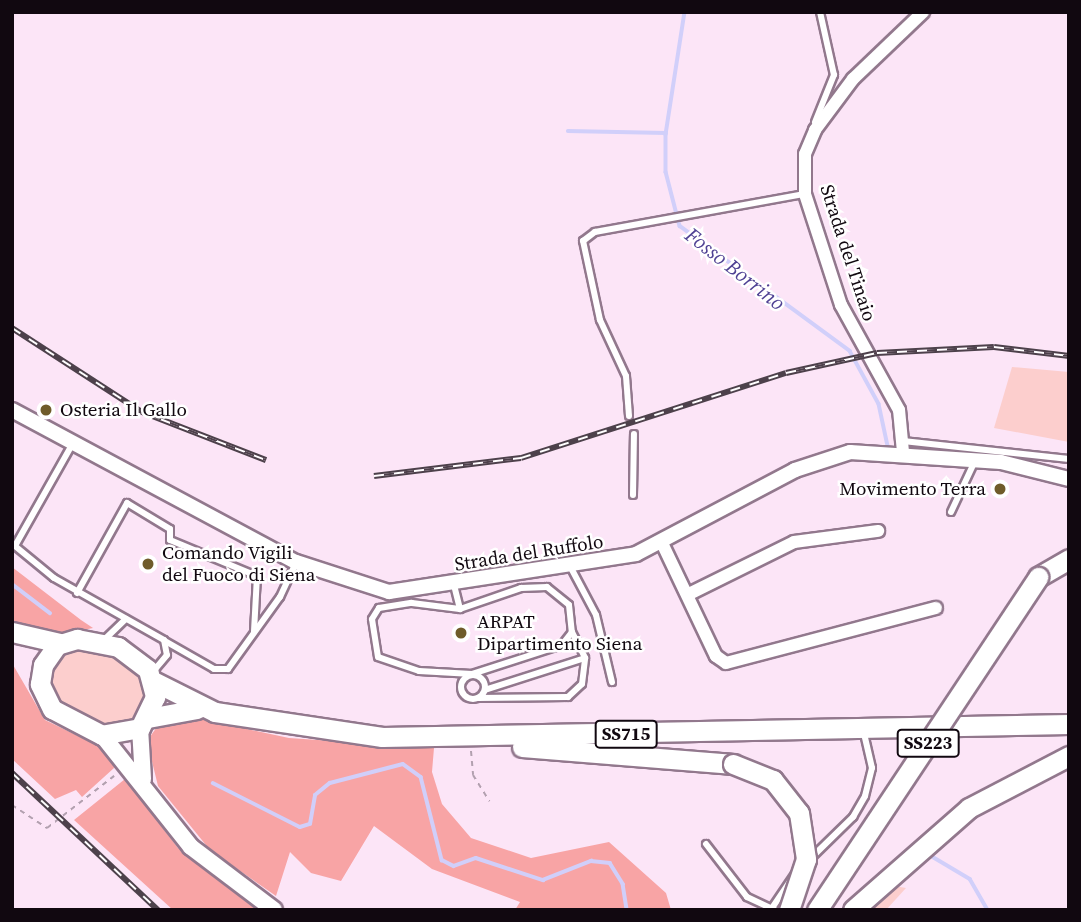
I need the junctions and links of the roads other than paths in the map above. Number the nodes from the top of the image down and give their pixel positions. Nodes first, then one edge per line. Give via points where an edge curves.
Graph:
1 (820, 12) edge
2 (923, 12) edge
3 (814, 130) junction
4 (805, 194) junction
5 (12, 410) edge
6 (629, 416) dead end
7 (634, 434) dead end
8 (76, 439) junction
9 (903, 447) junction
10 (975, 459) junction
11 (1069, 459) edge
12 (1069, 479) edge
13 (634, 495) dead end
14 (951, 512) dead end
15 (878, 531) dead end
16 (662, 543) junction
17 (1069, 559) edge
18 (296, 562) junction
19 (570, 566) junction
20 (454, 584) junction
21 (77, 593) junction
22 (688, 594) junction
23 (936, 608) dead end
24 (460, 609) junction
25 (127, 619) junction
26 (254, 632) junction
27 (572, 632) junction
28 (12, 635) edge
29 (164, 640) junction
30 (102, 642) junction
31 (60, 643) junction
32 (584, 658) junction
33 (40, 673) junction
34 (472, 674) junction
35 (153, 678) junction
36 (612, 682) dead end
37 (485, 690) junction
38 (478, 698) junction
39 (209, 710) junction
40 (1069, 713) edge
41 (144, 723) junction
42 (1069, 724) edge
43 (862, 729) junction
44 (812, 730) junction
45 (102, 735) junction
46 (441, 737) junction
47 (1069, 755) edge
48 (147, 792) junction
49 (706, 844) dead end
50 (779, 909) edge
51 (274, 910) edge
52 (817, 910) edge
53 (853, 910) edge

1 - 3 lane via 834,75
2 - 3 street, Strada del Tinaio via 876,53
3 - 4 street, Strada del Tinaio via 805,155
4 - 6 lane via 595,232 583,241 600,320 626,376
4 - 9 street, Strada del Tinaio via 841,305 899,410
5 - 8 street, Strada del Ruffolo
7 - 13 lane
8 - 18 street, Strada del Ruffolo
8 - 21 lane via 15,544
9 - 10 street, Strada del Ruffolo
9 - 11 lane
9 - 16 street, Strada del Ruffolo via 850,452 813,463
10 - 12 street, Strada del Ruffolo
10 - 14 lane
15 - 22 street via 794,542
16 - 19 street, Strada del Ruffolo
16 - 22 street
17 - 52 main road, SS223, bridge via 1038,577
18 - 20 street, Strada del Ruffolo via 381,592
18 - 26 lane
19 - 20 street, Strada del Ruffolo
19 - 36 lane via 596,615
20 - 24 lane
21 - 25 lane
21 - 26 lane via 127,503 170,529 170,540 257,576
22 - 23 street via 716,656 726,663
24 - 27 lane via 521,588 547,587 563,594
24 - 34 lane via 411,603 379,608 372,619 374,645 386,664
25 - 29 lane
25 - 30 lane
26 - 29 lane via 222,670
27 - 32 lane
27 - 34 lane via 562,645
28 - 31 main road
28 - 33 main road via 31,654
29 - 35 lane via 167,655
30 - 31 main road
30 - 35 main road
31 - 33 main road
32 - 37 lane
32 - 38 lane via 582,684 568,697
33 - 45 main road via 55,713
34 - 37 lane via 483,678
34 - 38 lane via 461,690
35 - 39 main road, SS715
35 - 41 main road
37 - 38 lane
39 - 41 main road, SS715 via 174,709
39 - 46 main road, SS715 via 326,732
40 - 44 main road, SS223 via 848,721
41 - 45 main road
41 - 48 main road via 138,758
42 - 43 main road, SS715
43 - 44 main road, SS715
43 - 50 lane via 872,768 861,803 782,888
44 - 46 main road, SS715
45 - 48 main road
46 - 50 main road, bridge via 733,764 773,780 799,813 806,859
47 - 53 main road via 981,800
48 - 51 main road via 210,865
49 - 50 lane via 747,897

